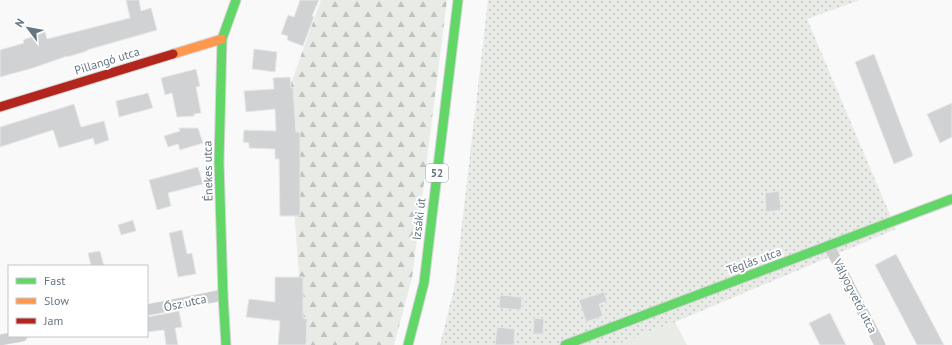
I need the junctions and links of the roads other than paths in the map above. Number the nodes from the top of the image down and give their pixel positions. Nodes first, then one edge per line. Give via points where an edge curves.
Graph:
1 (236, 0) edge
2 (458, 0) edge
3 (222, 39) junction
4 (0, 107) edge
5 (952, 198) edge
6 (829, 246) junction
7 (223, 295) junction
8 (148, 310) edge
9 (16, 337) edge
10 (0, 340) edge
11 (226, 345) edge
12 (408, 345) edge
13 (565, 345) edge
14 (880, 345) edge

1 - 3 street, Énekes utca
2 - 12 street, Izsáki út / 52 via 424,282
3 - 4 street, Pillangó utca
3 - 7 street, Énekes utca via 219,162
5 - 6 street, Téglás utca
6 - 13 street, Téglás utca
6 - 14 street, Vályogvető utca
7 - 8 street, Ősz utca
7 - 11 street, Énekes utca
9 - 10 street

